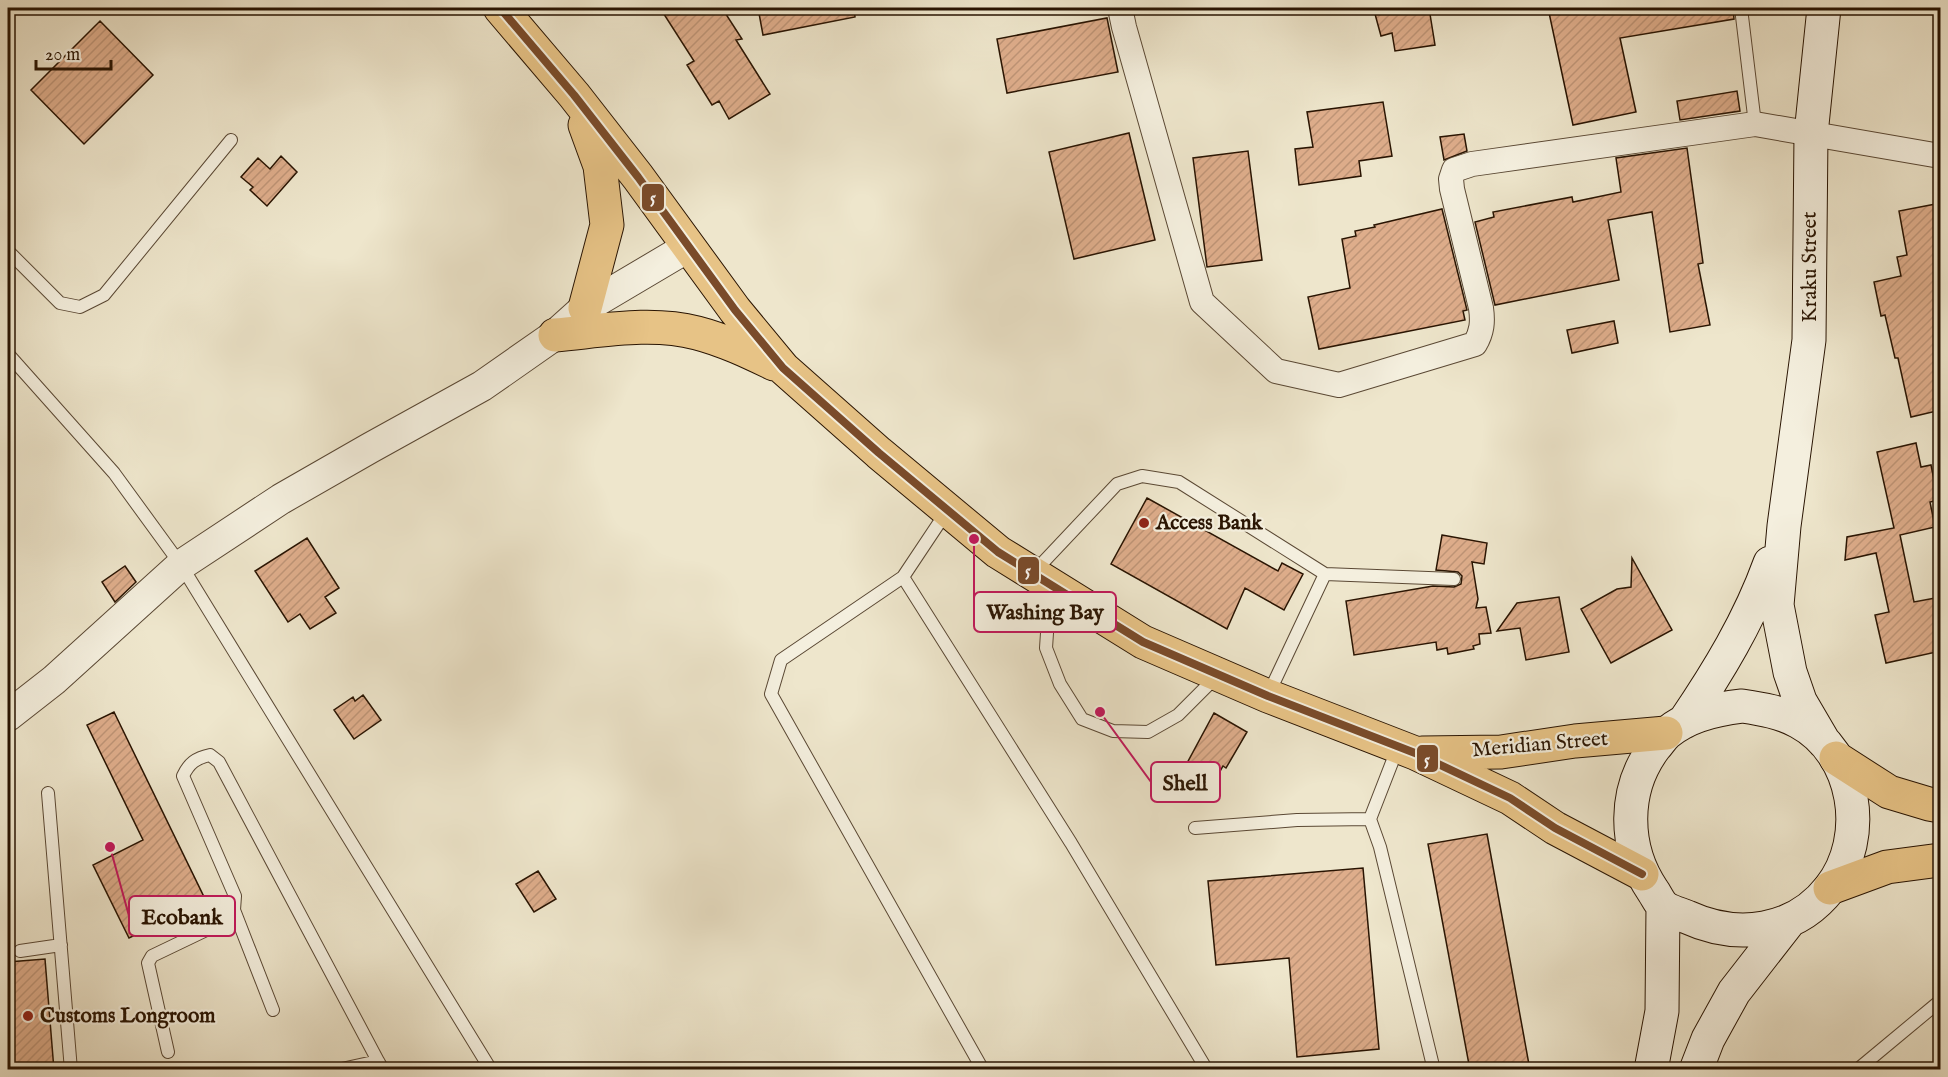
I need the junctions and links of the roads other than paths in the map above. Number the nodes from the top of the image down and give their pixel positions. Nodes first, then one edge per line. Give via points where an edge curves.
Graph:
1 (500, 8) edge
2 (1120, 8) edge
3 (1741, 8) edge
4 (1824, 8) edge
5 (574, 95) junction
6 (1755, 124) junction
7 (1811, 135) junction
8 (231, 140) dead end
9 (1941, 156) edge
10 (688, 247) junction
11 (8, 251) edge
12 (585, 308) junction
13 (555, 335) junction
14 (8, 354) edge
15 (783, 368) junction
16 (948, 510) junction
17 (1784, 526) junction
18 (181, 565) junction
19 (1325, 574) junction
20 (903, 577) junction
21 (1041, 579) junction
22 (1454, 579) dead end
23 (1218, 675) junction
24 (54, 680) junction
25 (1268, 696) junction
26 (8, 703) edge
27 (8, 716) edge
28 (1675, 728) junction
29 (1407, 749) junction
30 (1830, 750) junction
31 (48, 793) dead end
32 (1941, 806) edge
33 (1370, 819) junction
34 (1195, 828) dead end
35 (1941, 860) edge
36 (1642, 874) junction
37 (1830, 888) junction
38 (1663, 907) junction
39 (234, 910) junction
40 (1790, 920) junction
41 (61, 945) junction
42 (12, 952) edge
43 (1941, 1001) edge
44 (273, 1010) dead end
45 (168, 1052) dead end
46 (380, 1065) edge
47 (71, 1070) edge
48 (337, 1070) edge
49 (491, 1070) edge
50 (983, 1070) edge
51 (1207, 1070) edge
52 (1434, 1070) edge
53 (1651, 1070) edge
54 (1696, 1070) edge
55 (1857, 1070) edge

1 - 5 main road, Meridian Street
2 - 6 street via 1202,302 1276,371 1339,385 1475,344 1480,335 1481,308 1450,179 1454,170 1472,164
3 - 6 lane
4 - 7 main road, Kraku Street
5 - 10 main road, Meridian Street
5 - 12 main road via 600,166 607,225
6 - 7 street
7 - 9 street
7 - 17 main road, Kraku Street via 1809,340
8 - 11 lane via 104,295 80,307 60,303
10 - 12 street
10 - 15 main road, Meridian Street
12 - 13 street
13 - 15 main road via 668,328 727,342
13 - 18 street via 482,386 281,499
14 - 18 lane via 114,473
15 - 16 main road, Meridian Street
16 - 20 lane
16 - 21 main road, Meridian Street via 998,552
17 - 28 main road, Kraku Street via 1757,598 1726,656
17 - 30 main road, Kraku Street via 1777,605 1790,672 1800,701
18 - 24 street
18 - 49 lane
19 - 21 lane via 1179,482 1142,476 1117,484
19 - 22 lane
19 - 25 lane
20 - 50 lane via 781,660 771,694
20 - 51 lane via 1071,843
21 - 23 main road, Meridian Street via 1143,642
21 - 23 lane via 1046,648 1060,684 1082,719 1113,731 1148,732 1178,715
23 - 25 main road, Meridian Street
24 - 26 street
24 - 27 street
25 - 29 main road, Meridian Street
28 - 29 main road, Meridian Street via 1501,752
28 - 30 main road via 1712,710 1742,706 1772,711 1800,723
28 - 36 main road, Kraku Street via 1649,756 1637,778 1631,802 1630,827
29 - 33 lane
29 - 36 main road, Meridian Street via 1510,798 1555,828
30 - 32 main road via 1889,792
30 - 37 main road, Kraku Street via 1849,786 1853,829 1842,870
31 - 41 lane
33 - 34 lane
33 - 52 lane
35 - 37 main road via 1887,867
36 - 38 main road, Kraku Street
37 - 40 main road, Kraku Street via 1812,907
38 - 40 main road via 1728,930 1760,930
38 - 53 main road via 1662,1011
39 - 44 lane
39 - 45 lane via 225,921 152,956 148,963
39 - 46 lane via 235,896 183,776 188,765 210,755 219,762
40 - 54 main road via 1734,992
41 - 42 lane
41 - 47 lane
43 - 55 lane
46 - 48 lane

